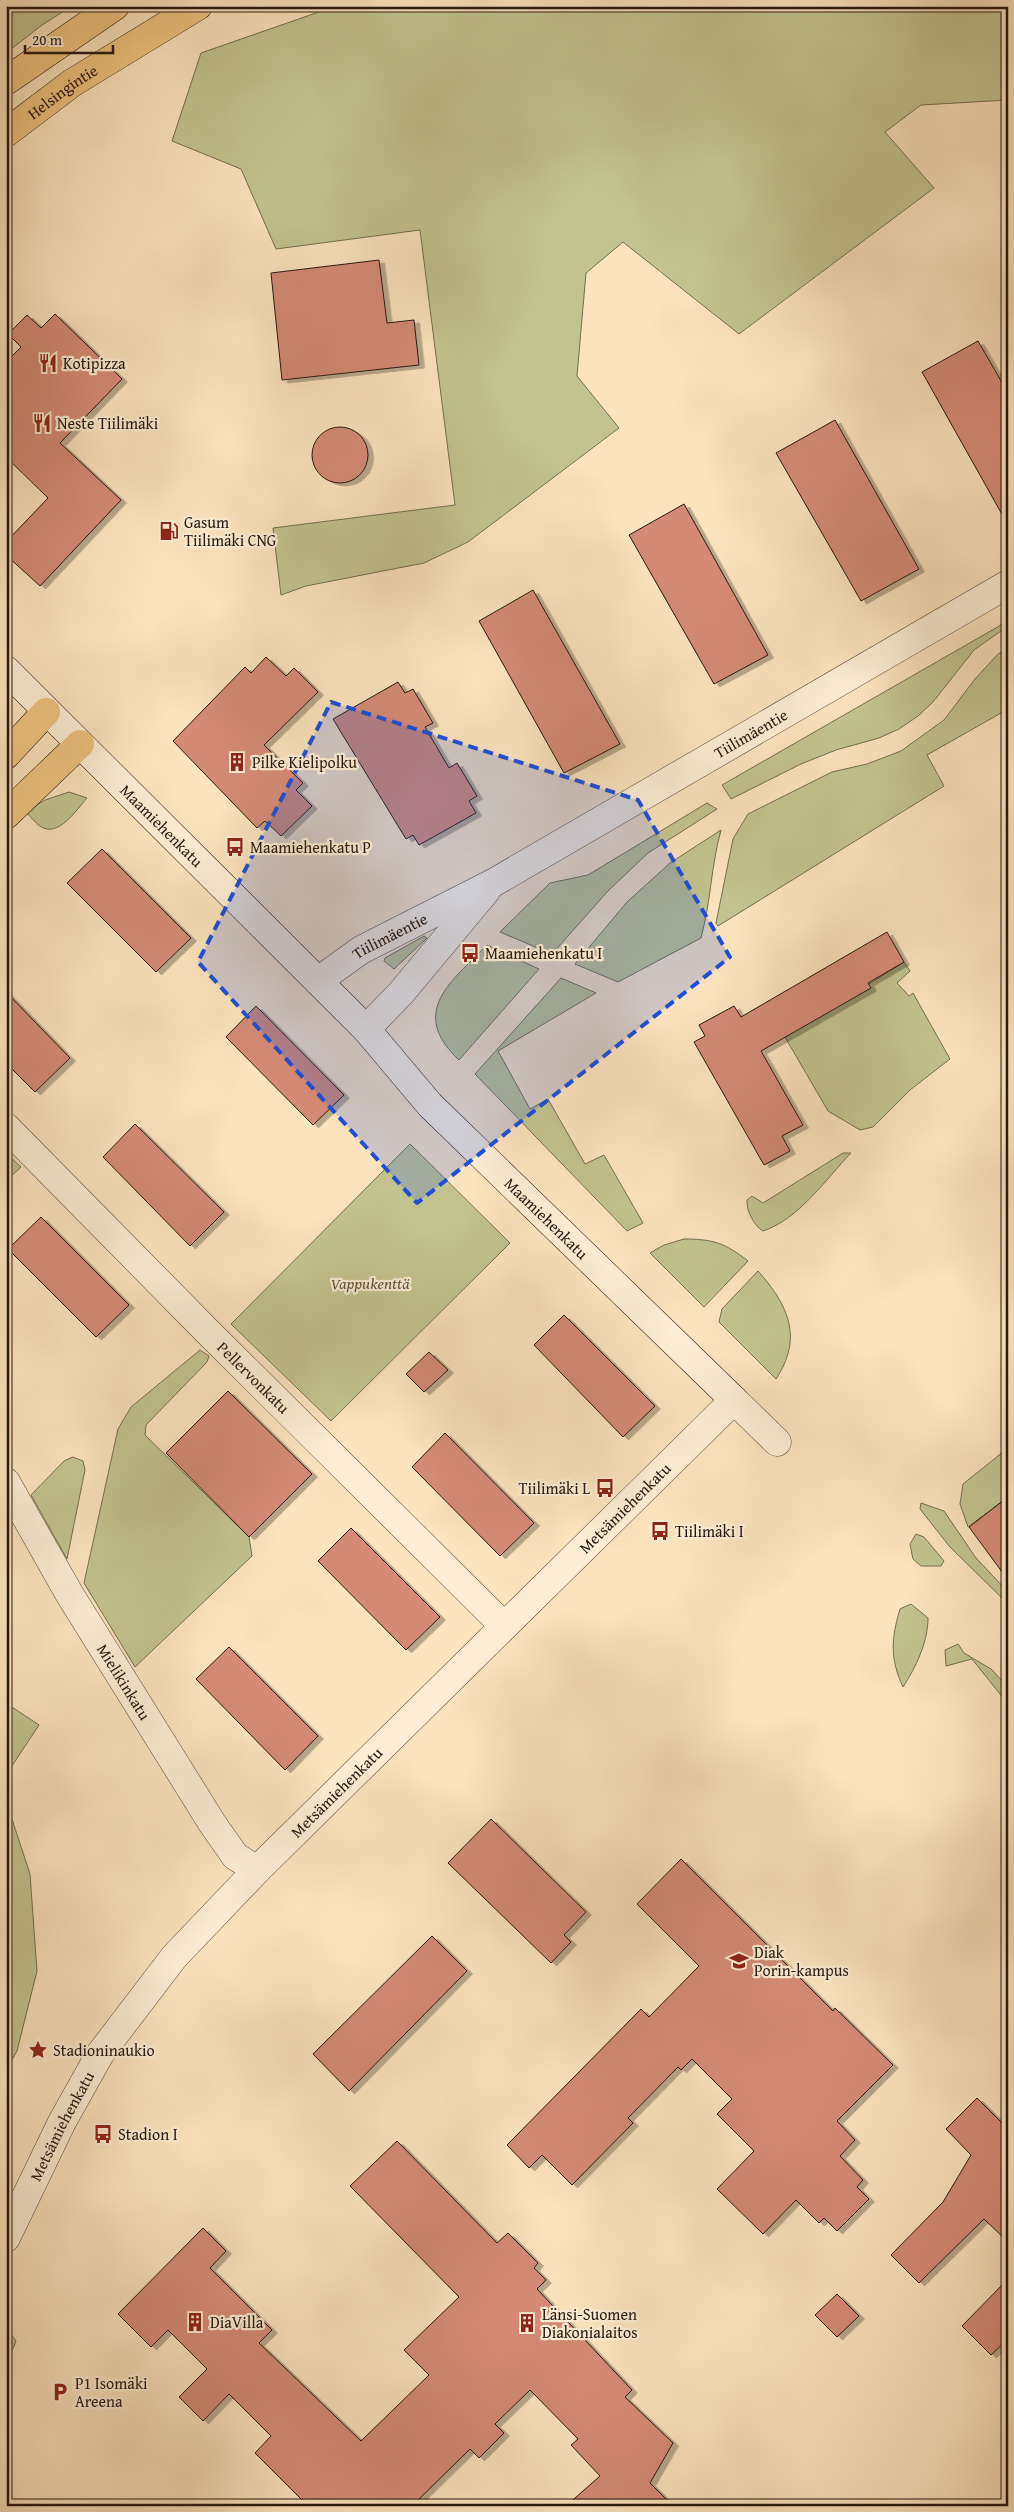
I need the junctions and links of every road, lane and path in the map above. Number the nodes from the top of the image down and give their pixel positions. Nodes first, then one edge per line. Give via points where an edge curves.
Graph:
1 (115, 6) edge
2 (198, 6) edge
3 (6, 82) edge
4 (6, 133) edge
5 (1008, 584) edge
6 (6, 670) edge
7 (46, 712) junction
8 (80, 744) junction
9 (6, 755) edge
10 (6, 815) edge
11 (493, 883) junction
12 (318, 981) junction
13 (366, 1030) junction
14 (6, 1127) edge
15 (734, 1400) junction
16 (777, 1442) dead end
17 (6, 1482) edge
18 (504, 1626) junction
19 (257, 1870) junction
20 (6, 2238) edge

1 - 3 highway
2 - 4 highway, Helsingintie via 72,84
5 - 11 street, Tiilimäentie
6 - 7 street, Maamiehenkatu
7 - 8 street, Maamiehenkatu
7 - 9 highway
8 - 10 highway
8 - 12 street, Maamiehenkatu
11 - 12 street, Tiilimäentie via 361,950
11 - 13 street, Tiilimäentie
12 - 13 street, Maamiehenkatu
13 - 15 street, Maamiehenkatu via 430,1105
14 - 18 street, Pellervonkatu
15 - 16 street, Maamiehenkatu
15 - 18 street, Metsämiehenkatu
17 - 19 street, Mielikinkatu via 70,1595 212,1823 235,1856
18 - 19 street, Metsämiehenkatu
19 - 20 street, Metsämiehenkatu via 174,1957 100,2054 62,2122

